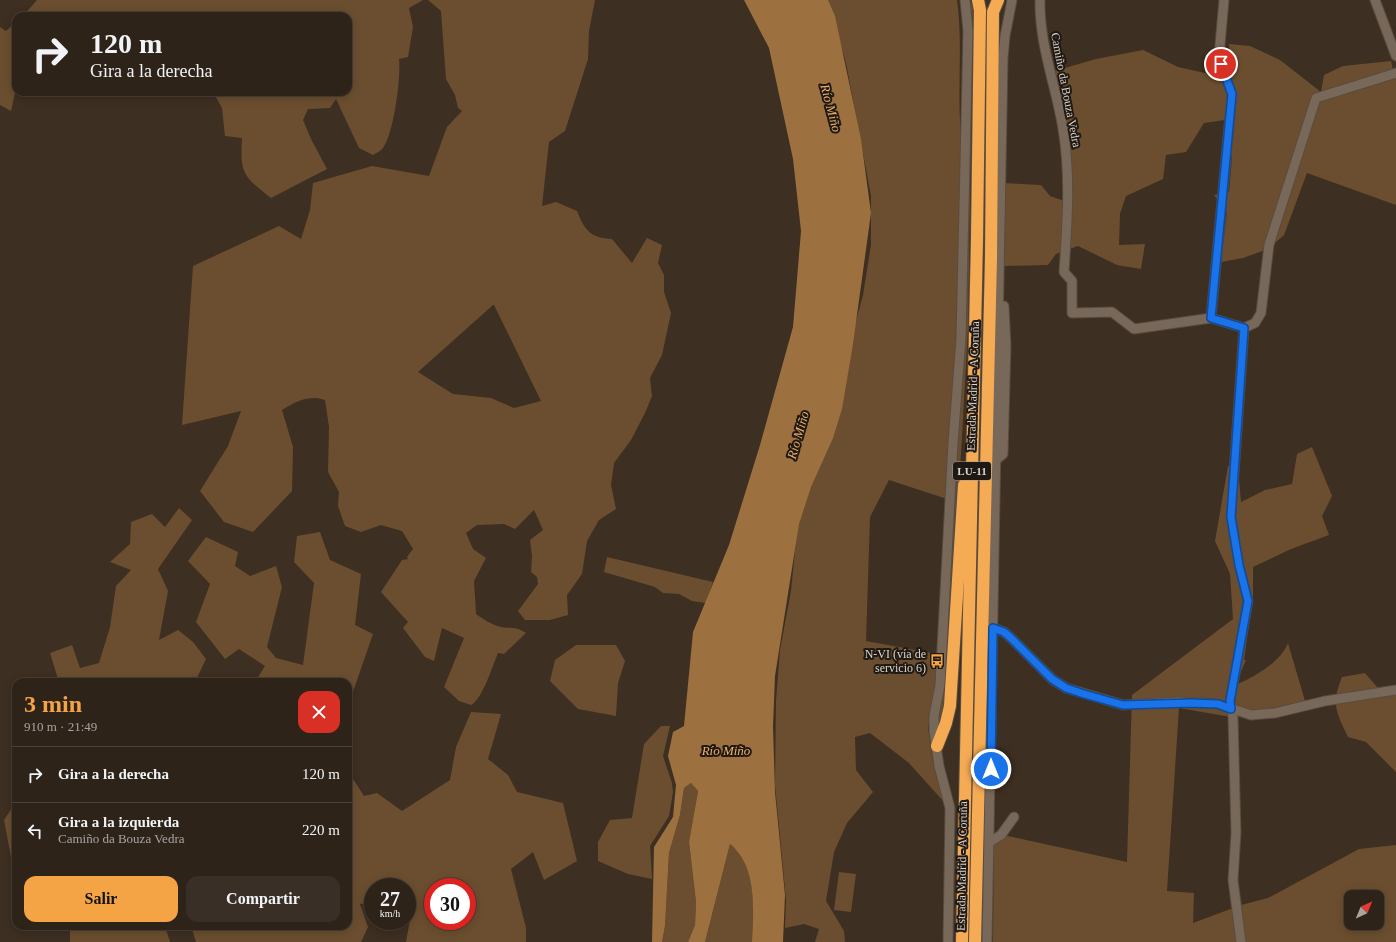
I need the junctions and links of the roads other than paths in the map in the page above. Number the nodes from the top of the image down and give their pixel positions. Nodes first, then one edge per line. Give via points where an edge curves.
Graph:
1 (965, 0) edge
2 (978, 0) edge
3 (998, 0) edge
4 (1012, 0) edge
5 (1040, 0) edge
6 (1224, 0) edge
7 (1375, 0) edge
8 (1396, 56) edge
9 (1396, 73) edge
10 (1211, 318) junction
11 (1244, 328) junction
12 (974, 364) junction
13 (993, 628) junction
14 (1396, 690) edge
15 (1231, 709) junction
16 (937, 746) junction
17 (1014, 817) dead end
18 (990, 842) junction
19 (948, 942) edge
20 (962, 942) edge
21 (975, 942) edge
22 (987, 942) edge
23 (1241, 942) edge

1 - 16 street via 968,31 964,284 944,630 940,685 934,716
2 - 12 highway, Estrada Madrid - A Coruña / LU-11 via 980,10
3 - 21 highway, Estrada Madrid - A Coruña / LU-11 via 993,12 991,258
4 - 13 street via 1005,36 1004,58
5 - 10 street, Camiño da Bouza Vedra via 1041,24 1068,162 1064,272 1072,281 1072,314 1112,312 1134,329
6 - 10 street via 1219,56 1232,94
7 - 8 street
9 - 11 street via 1316,98 1269,245 1261,313 1255,323
10 - 11 street, Camiño da Bouza Vedra
11 - 15 street via 1231,517 1248,601 1230,701
12 - 16 highway via 950,706
12 - 20 highway, Estrada Madrid - A Coruña / LU-11
13 - 15 street via 1004,632 1052,679 1066,688 1123,705 1218,704
13 - 18 street
14 - 15 street via 1252,715
15 - 23 street via 1236,833 1232,880
16 - 19 street via 950,808
17 - 18 street via 1001,835
18 - 22 street

